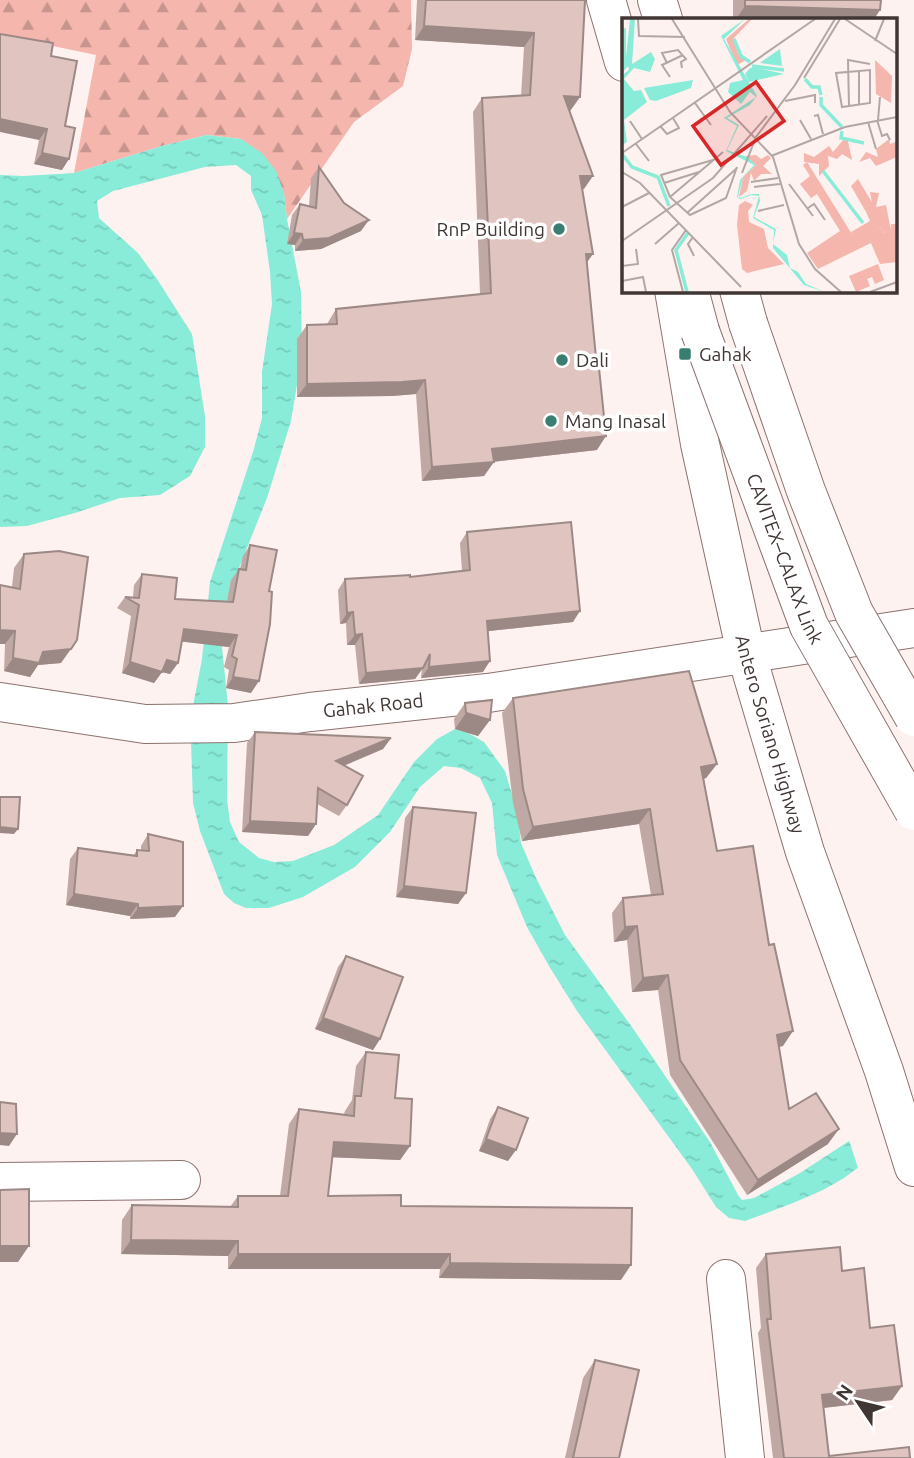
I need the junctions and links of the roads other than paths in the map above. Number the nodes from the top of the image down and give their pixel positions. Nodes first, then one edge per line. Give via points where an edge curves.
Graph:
1 (593, 0) edge
2 (606, 0) edge
3 (658, 0) edge
4 (663, 18) edge
5 (622, 55) edge
6 (622, 76) edge
7 (674, 292) edge
8 (690, 292) edge
9 (739, 292) edge
10 (914, 628) edge
11 (746, 653) junction
12 (0, 702) edge
13 (914, 717) edge
14 (914, 811) edge
15 (913, 1163) edge
16 (181, 1180) dead end
17 (0, 1182) edge
18 (726, 1279) dead end
19 (745, 1458) edge

1 - 6 main road via 607,50
2 - 5 main road
3 - 4 main road
7 - 11 main road, Antero Soriano Highway via 700,444
8 - 14 main road, CAVITEX–CALAX Link, bridge via 809,626
9 - 13 main road, bridge via 806,491 854,612
10 - 11 main road, Gahak Road
11 - 12 main road, Gahak Road via 488,692 234,723 145,724
11 - 15 main road, Antero Soriano Highway via 805,852
16 - 17 main road
18 - 19 main road

